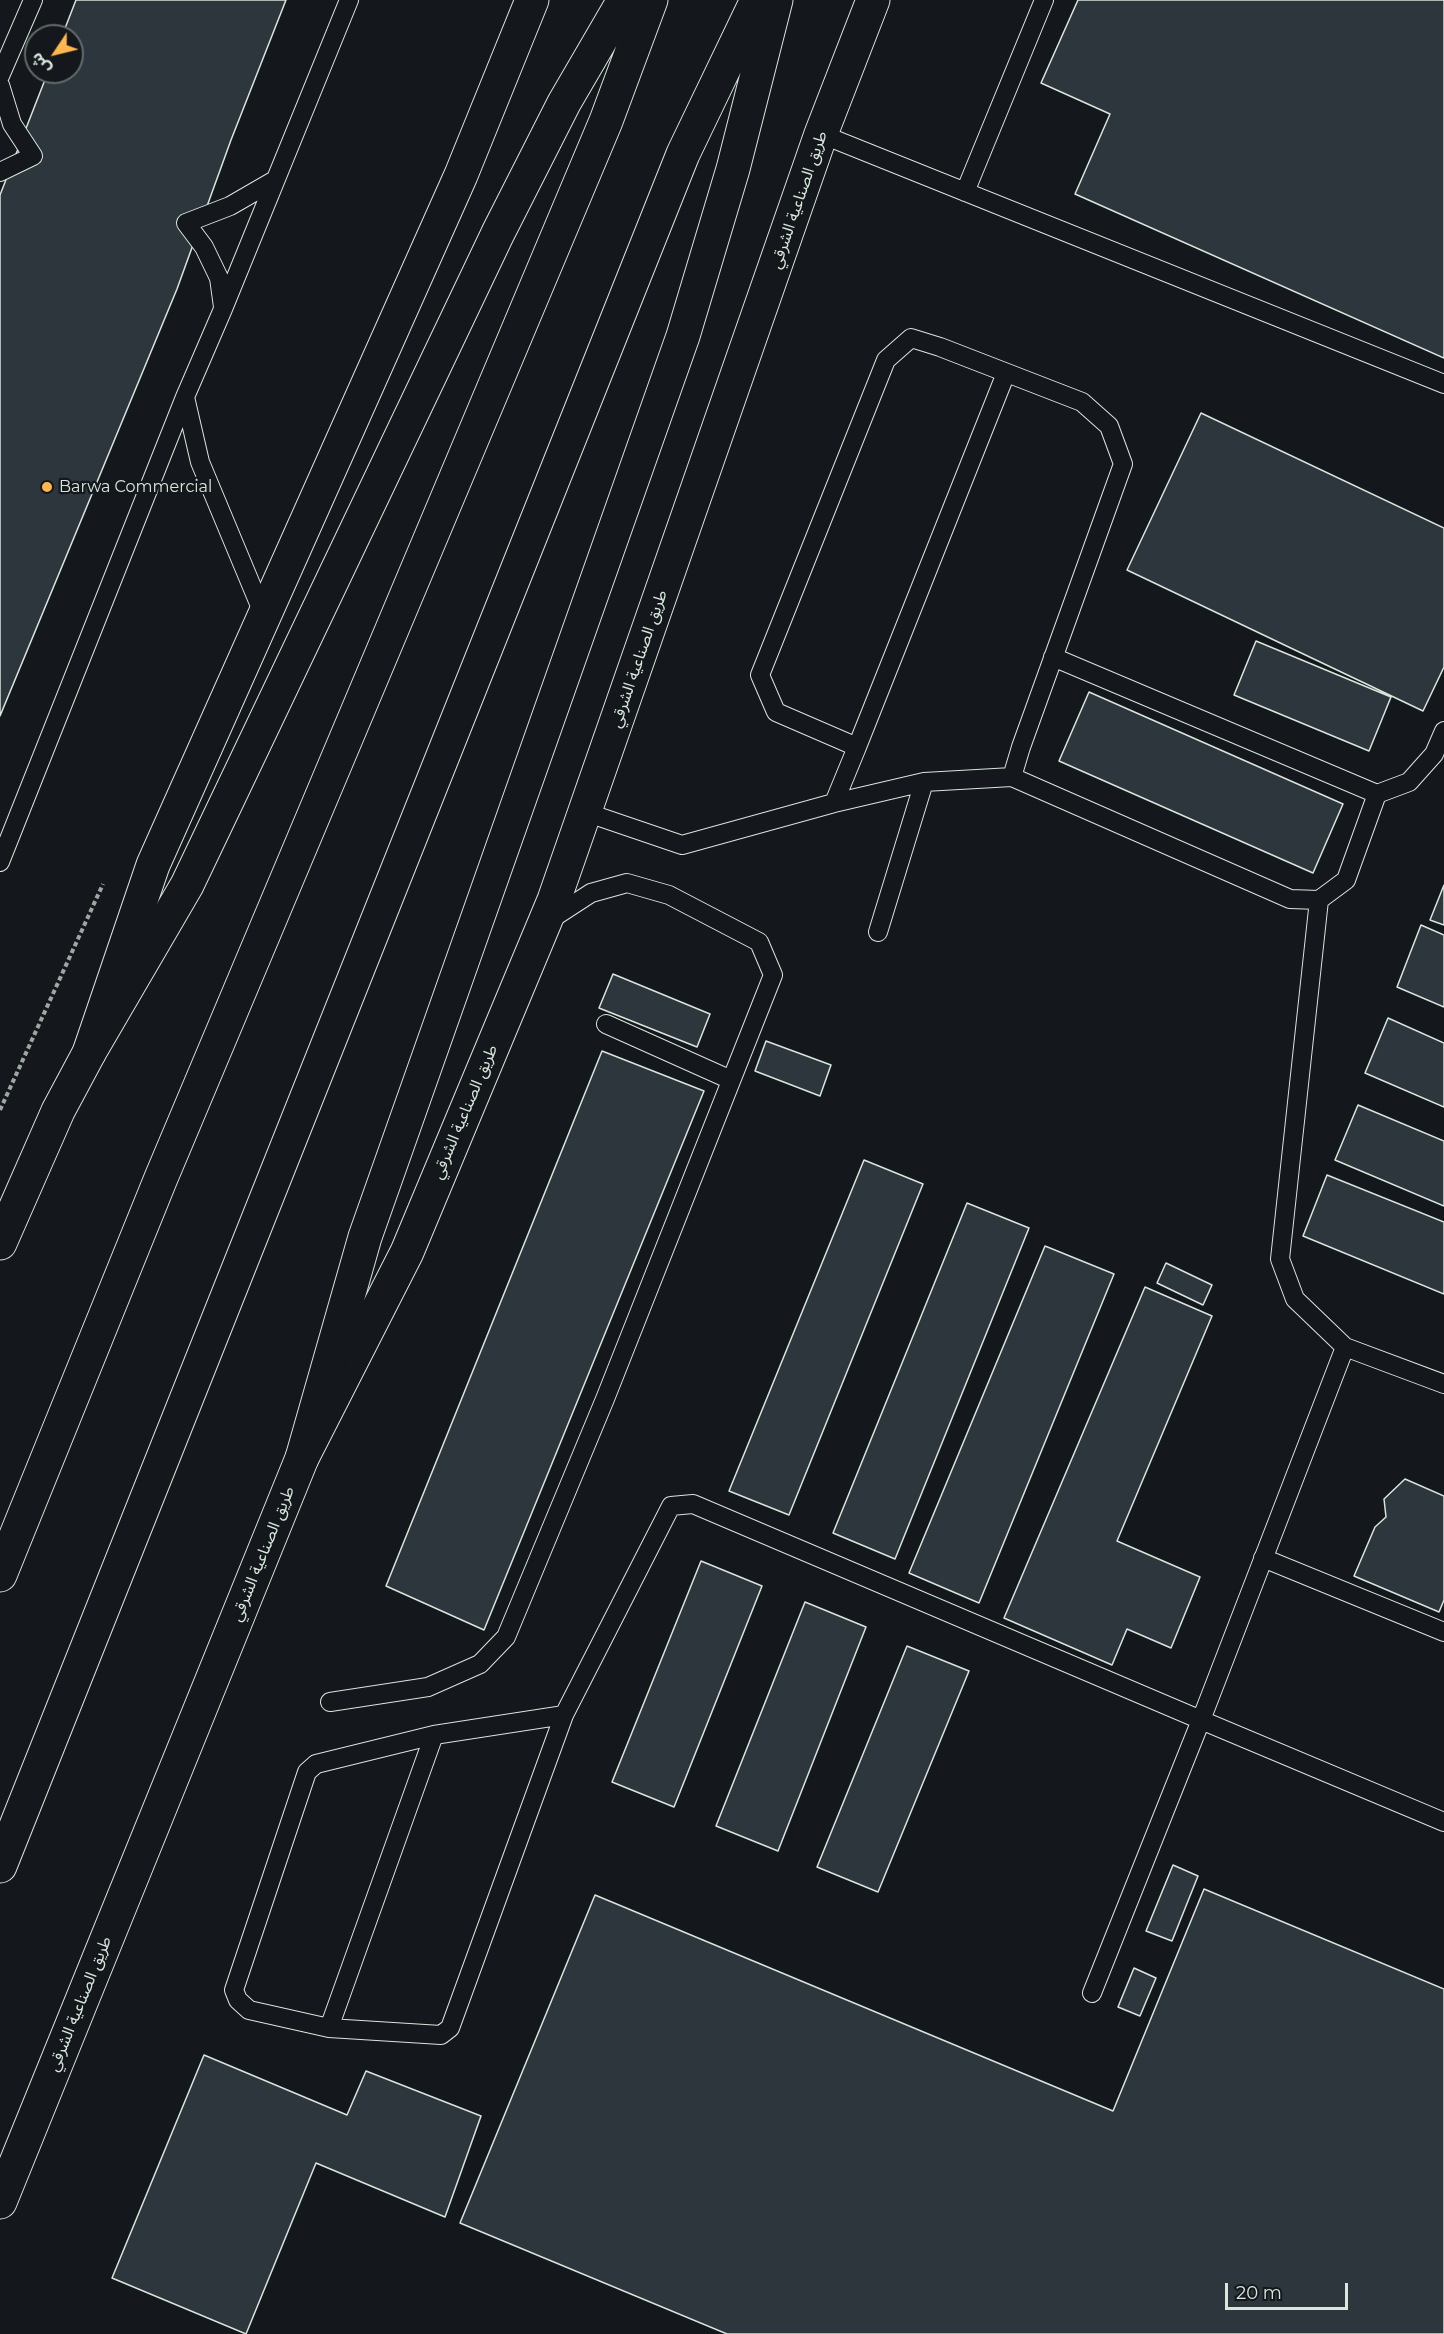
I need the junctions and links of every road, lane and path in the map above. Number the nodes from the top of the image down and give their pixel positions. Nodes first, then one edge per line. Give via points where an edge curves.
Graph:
1 (25, 0) edge
2 (33, 0) edge
3 (349, 0) edge
4 (532, 0) edge
5 (624, 0) edge
6 (651, 0) edge
7 (757, 0) edge
8 (776, 0) edge
9 (873, 0) edge
10 (1044, 0) edge
11 (24, 22) junction
12 (0, 76) edge
13 (0, 85) edge
14 (822, 134) junction
15 (0, 172) edge
16 (275, 180) junction
17 (965, 192) junction
18 (223, 309) junction
19 (1006, 373) junction
20 (1444, 384) edge
21 (185, 397) junction
22 (265, 618) junction
23 (1053, 657) junction
24 (1444, 731) edge
25 (857, 747) junction
26 (1012, 777) junction
27 (924, 782) junction
28 (1377, 794) junction
29 (834, 803) junction
30 (585, 812) junction
31 (0, 862) edge
32 (1319, 900) junction
33 (544, 924) junction
34 (878, 932) dead end
35 (606, 1024) dead end
36 (89, 1053) junction
37 (731, 1080) junction
38 (0, 1243) edge
39 (1345, 1347) junction
40 (1444, 1384) edge
41 (302, 1458) junction
42 (1263, 1558) junction
43 (0, 1575) edge
44 (1444, 1632) edge
45 (330, 1702) dead end
46 (564, 1715) junction
47 (1201, 1720) junction
48 (434, 1735) junction
49 (1444, 1822) edge
50 (0, 1866) edge
51 (1092, 1993) dead end
52 (329, 2028) junction
53 (0, 2202) edge

1 - 11 lane
2 - 11 lane
3 - 16 lane
4 - 22 main road via 461,175
5 - 36 main road via 564,103 498,233 188,885
6 - 43 main road via 602,132 161,1178
7 - 50 main road via 683,154
8 - 41 main road via 733,169 683,336 365,1237
9 - 14 main road, طريق الصناعية الشرقي
10 - 17 lane
11 - 12 lane
13 - 15 lane via 12,124 33,156
14 - 17 lane
14 - 30 main road, طريق الصناعية الشرقي
16 - 18 lane
16 - 18 lane via 230,206 186,223 204,247 219,278
17 - 20 lane
18 - 21 lane
19 - 23 lane via 1082,402 1109,426 1123,464
19 - 25 lane
19 - 25 lane via 911,338 886,360 760,675 777,712
21 - 22 lane via 200,462
21 - 31 lane
22 - 36 main road via 153,865
23 - 26 lane
23 - 28 lane
24 - 28 lane via 1434,754 1409,782
25 - 29 lane
26 - 27 lane
26 - 32 lane via 1290,899
27 - 29 lane
27 - 34 lane
28 - 32 lane via 1346,880
29 - 30 lane via 682,845
30 - 33 main road, طريق الصناعية الشرقي
32 - 39 lane via 1280,1259 1295,1299
33 - 37 lane via 591,893 627,883 669,895 759,942 772,975
33 - 41 main road, طريق الصناعية الشرقي via 407,1252
35 - 37 lane
36 - 38 main road via 58,1111
37 - 45 lane via 506,1637 480,1664 428,1688
39 - 40 lane
39 - 42 lane
41 - 53 main road, طريق الصناعية الشرقي
42 - 44 lane
42 - 47 lane
46 - 47 lane via 671,1506 693,1504
46 - 48 lane
46 - 52 lane via 450,2028 441,2035
47 - 49 lane
47 - 51 lane
48 - 52 lane
48 - 52 lane via 316,1764 302,1784 234,1990 249,2010

